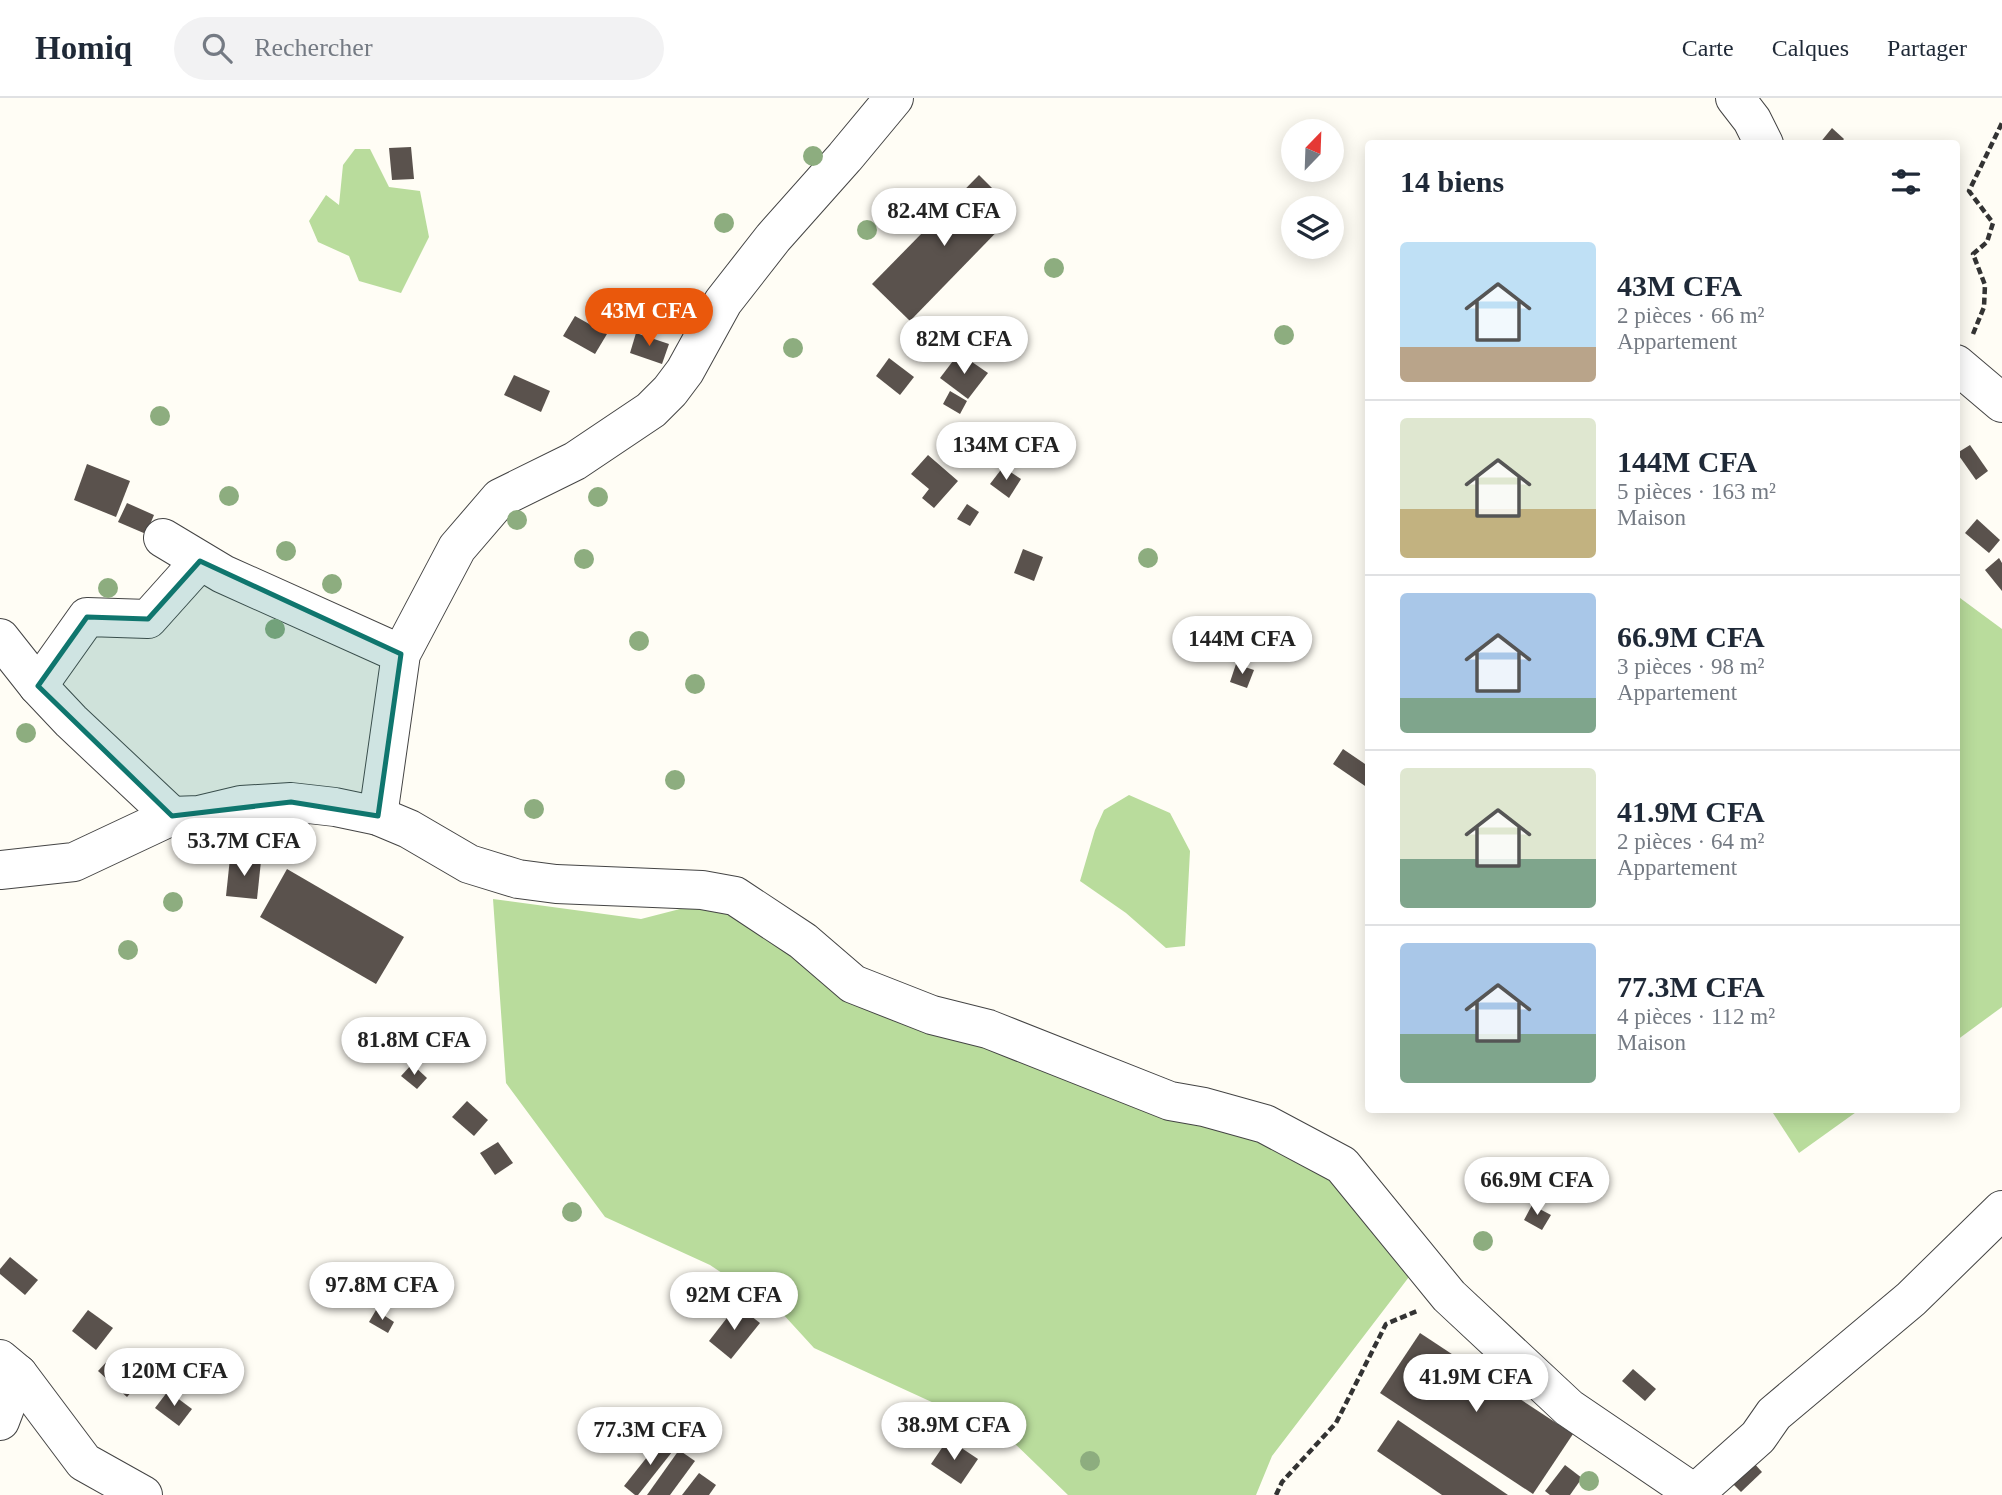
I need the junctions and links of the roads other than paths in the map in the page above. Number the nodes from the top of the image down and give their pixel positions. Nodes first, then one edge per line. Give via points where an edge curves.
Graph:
1 (894, 98) edge
2 (1735, 98) edge
3 (1762, 140) edge
4 (1961, 353) edge
5 (2002, 403) edge
6 (163, 538) dead end
7 (200, 561) junction
8 (0, 638) edge
9 (401, 654) junction
10 (38, 686) junction
11 (172, 816) junction
12 (378, 816) junction
13 (0, 870) edge
14 (2002, 1210) edge
15 (9, 1366) edge
16 (0, 1421) edge
17 (1695, 1494) edge
18 (143, 1495) edge

1 - 9 street via 739,281 670,391 651,410 575,461 500,498 457,548
2 - 3 street
4 - 5 street
6 - 7 street
7 - 9 street
7 - 10 street via 148,619 87,617
8 - 10 street
9 - 12 street
10 - 11 street
11 - 12 street via 290,802
11 - 13 street via 74,862
12 - 17 street via 469,864 518,879 735,896 803,942 853,984 932,1015 988,1029 1170,1101 1265,1124 1342,1166 1449,1296 1569,1408
14 - 17 street via 1911,1298 1774,1414 1758,1437
15 - 16 street
15 - 18 street via 84,1462

